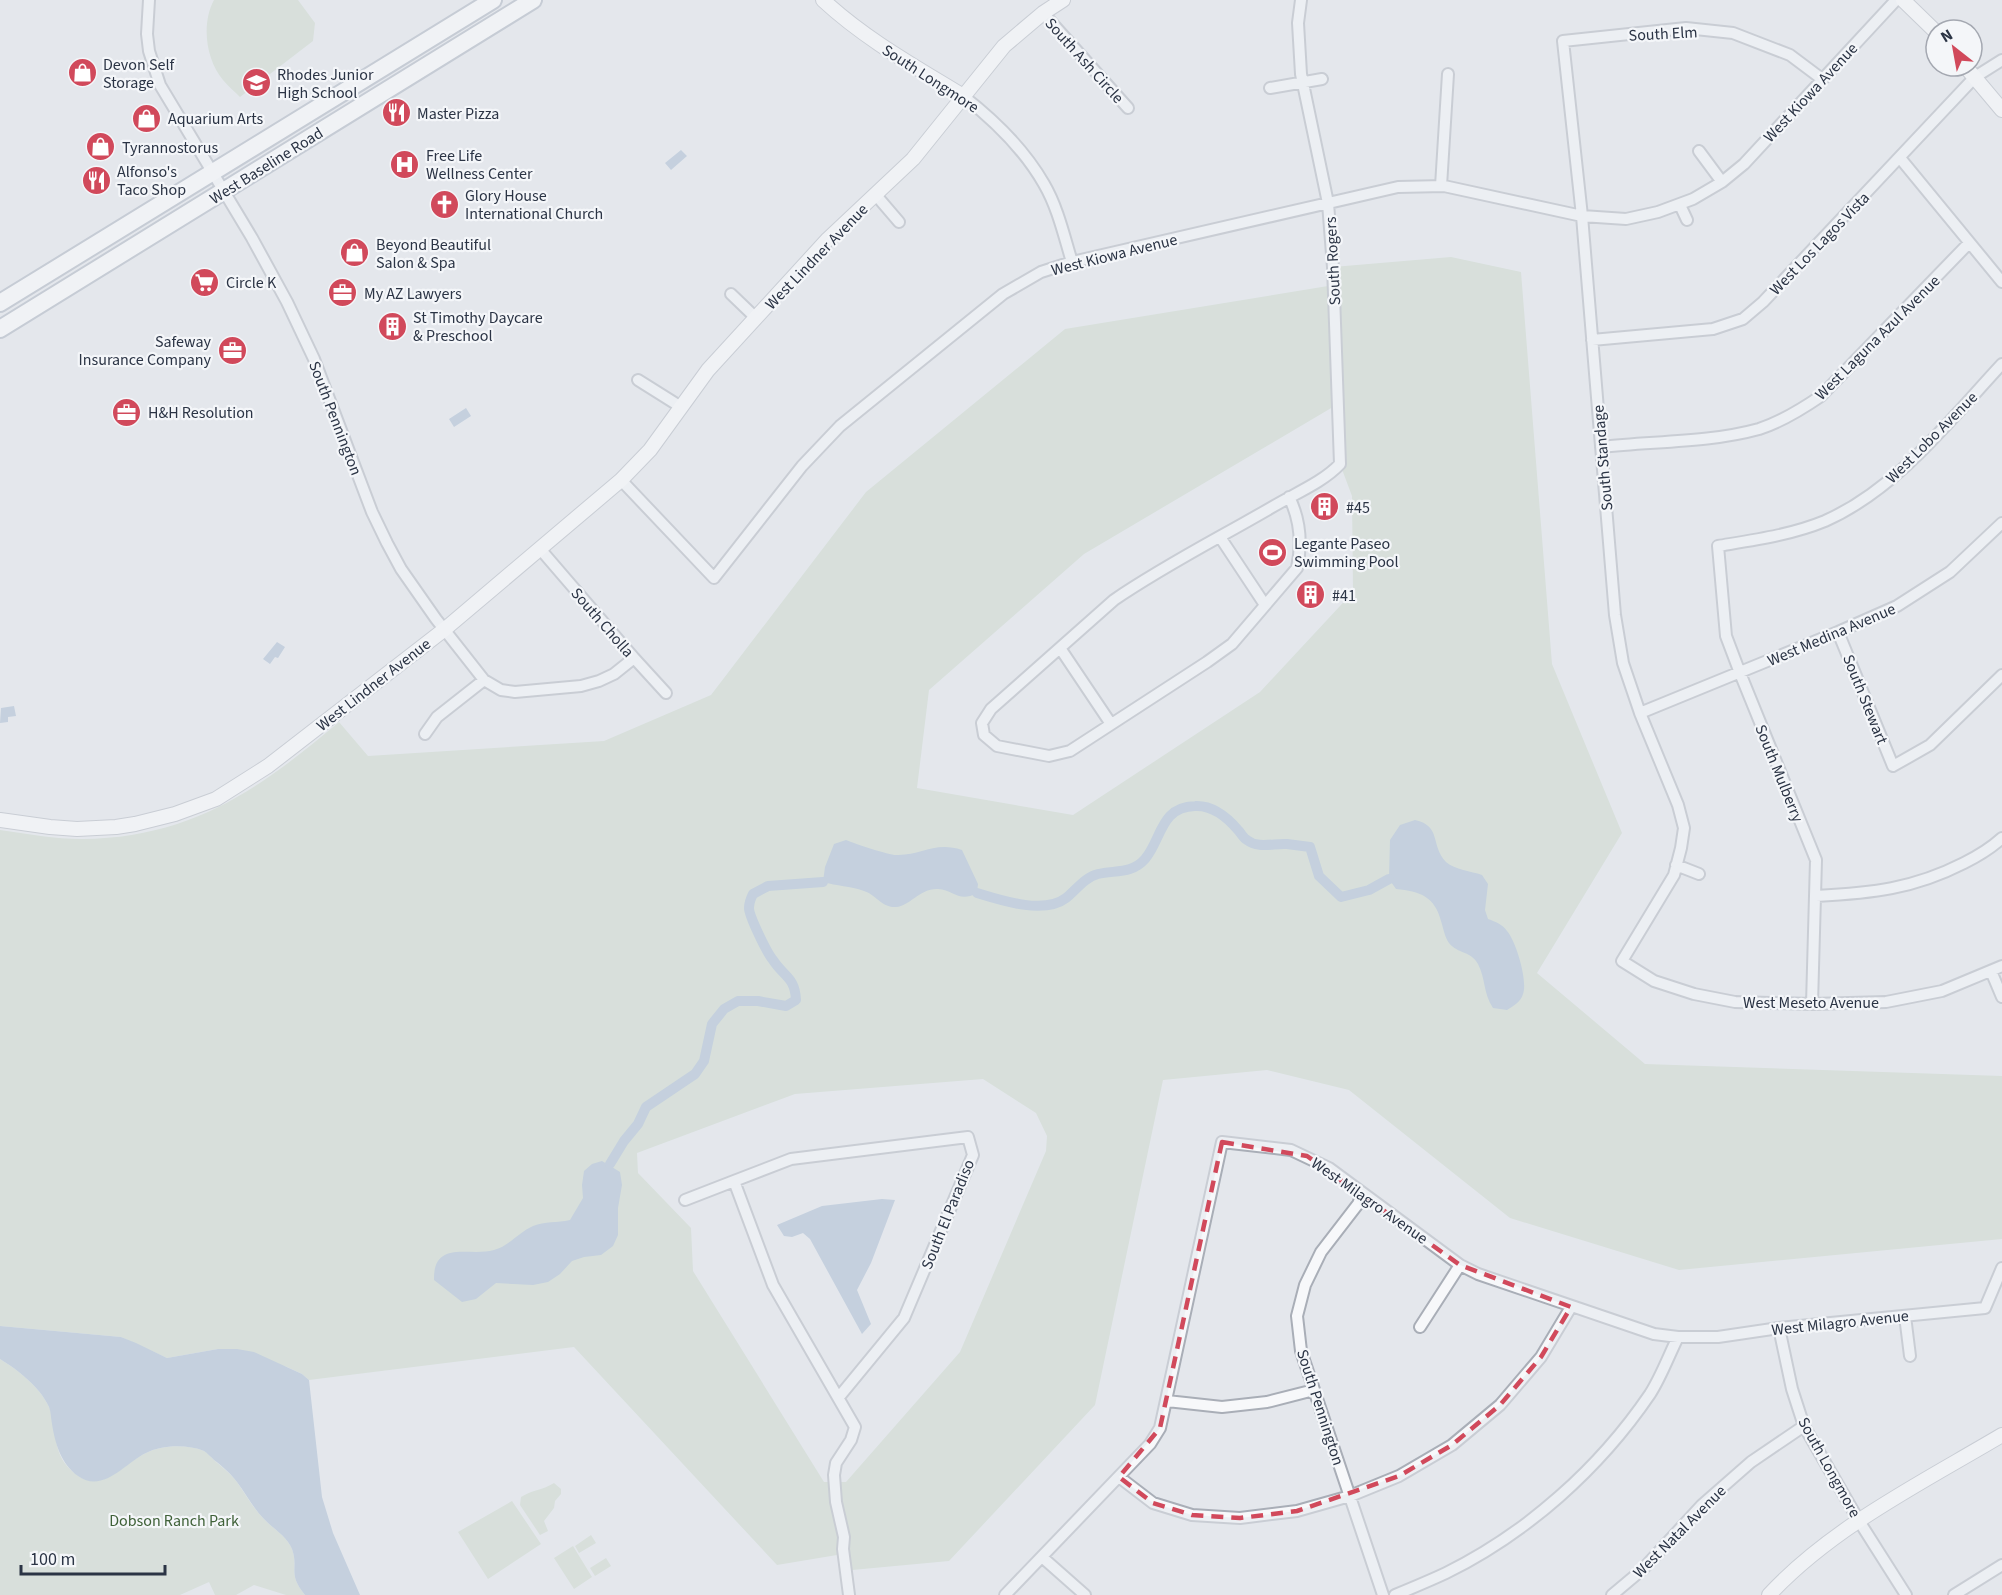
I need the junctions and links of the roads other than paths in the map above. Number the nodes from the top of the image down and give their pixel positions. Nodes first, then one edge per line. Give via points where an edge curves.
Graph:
1 (149, 0) edge
2 (493, 0) edge
3 (533, 0) edge
4 (824, 0) edge
5 (1063, 0) edge
6 (1301, 0) edge
7 (1896, 0) edge
8 (1903, 0) edge
9 (1042, 13) junction
10 (1924, 20) edge
11 (1563, 40) joint
12 (2002, 60) edge
13 (1984, 71) edge
14 (1448, 74) dead end
15 (1974, 78) edge
16 (1976, 78) edge
17 (1322, 79) dead end
18 (1822, 79) junction
19 (1302, 81) junction
20 (1270, 88) dead end
21 (963, 96) junction
22 (1128, 108) dead end
23 (2002, 110) edge
24 (1699, 151) dead end
25 (1900, 158) junction
26 (212, 173) junction
27 (1722, 182) junction
28 (1441, 186) junction
29 (223, 191) junction
30 (875, 194) junction
31 (1329, 203) junction
32 (1680, 205) junction
33 (1581, 216) junction
34 (1687, 220) dead end
35 (899, 222) dead end
36 (1969, 243) junction
37 (1072, 262) junction
38 (2002, 282) edge
39 (731, 294) dead end
40 (0, 303) edge
41 (756, 318) junction
42 (0, 329) edge
43 (1592, 340) junction
44 (2002, 364) edge
45 (638, 380) dead end
46 (681, 407) junction
47 (1601, 447) junction
48 (621, 480) junction
49 (1289, 497) junction
50 (2002, 523) edge
51 (1220, 537) junction
52 (1718, 546) joint
53 (541, 550) junction
54 (1265, 605) junction
55 (445, 629) junction
56 (1838, 632) junction
57 (1060, 648) junction
58 (634, 658) junction
59 (1740, 673) junction
60 (2002, 675) edge
61 (484, 680) junction
62 (666, 693) dead end
63 (1640, 713) junction
64 (1111, 724) junction
65 (425, 734) dead end
66 (0, 820) edge
67 (2002, 838) edge
68 (1677, 865) junction
69 (1699, 874) dead end
70 (1816, 896) junction
71 (1622, 961) joint
72 (2002, 966) edge
73 (1991, 971) junction
74 (2002, 998) edge
75 (1812, 1004) junction
76 (734, 1181) junction
77 (1362, 1194) junction
78 (685, 1200) dead end
79 (1460, 1265) junction
80 (2002, 1268) edge
81 (1572, 1307) junction
82 (1905, 1316) junction
83 (1420, 1327) dead end
84 (1779, 1328) junction
85 (1678, 1337) junction
86 (1910, 1356) dead end
87 (1314, 1390) junction
88 (839, 1397) junction
89 (1167, 1401) junction
90 (1804, 1426) junction
91 (2002, 1435) edge
92 (1119, 1477) junction
93 (1350, 1496) junction
94 (1859, 1521) junction
95 (1042, 1557) junction
96 (2002, 1565) edge
97 (849, 1595) edge
98 (1005, 1595) edge
99 (1085, 1595) edge
100 (1383, 1595) edge
101 (1395, 1595) edge
102 (1612, 1595) edge
103 (1769, 1595) edge
104 (1906, 1595) edge
105 (1954, 1595) edge

1 - 26 street, South Pennington via 147,34 155,72
2 - 26 main road, West Baseline Road
3 - 29 main road, West Baseline Road
4 - 21 street, South Longmore via 891,52
5 - 9 street, West Lindner Avenue
6 - 19 street, South Rogers via 1298,23
7 - 18 street, West Kiowa Avenue
8 - 10 street
9 - 21 street, West Lindner Avenue via 1004,46
9 - 22 street, South Ash Circle
11 - 18 street, South Elm via 1686,28 1733,33 1790,55
11 - 33 street, South Standage
12 - 13 street, West Los Lagos Vista
14 - 28 street
15 - 25 street, West Los Lagos Vista
16 - 23 street
17 - 19 street
18 - 27 street, West Kiowa Avenue via 1744,164
19 - 20 street
19 - 31 street, South Rogers
21 - 30 street, West Lindner Avenue via 914,159
21 - 37 street, South Longmore via 994,121 1044,184 1060,219
24 - 27 street
25 - 36 street
25 - 43 street, West Los Lagos Vista via 1743,319 1713,329
26 - 29 street, South Pennington
26 - 40 main road, West Baseline Road
27 - 32 street, West Kiowa Avenue
28 - 31 street, West Kiowa Avenue via 1398,187
28 - 33 street, West Kiowa Avenue
29 - 42 main road, West Baseline Road
29 - 55 street, South Pennington via 271,273 304,340 387,543
30 - 35 street, West Lindner Avenue
30 - 41 street, West Lindner Avenue
31 - 37 street, West Kiowa Avenue
31 - 49 street, South Rogers via 1340,464
32 - 33 street, West Kiowa Avenue via 1626,219
32 - 34 street
33 - 43 street, South Standage
36 - 38 street
36 - 47 street, West Laguna Azul Avenue via 1821,396 1795,413 1761,428 1726,436
37 - 48 street, West Kiowa Avenue via 1041,272 1003,294 840,426 802,466 714,578
39 - 41 street, West Lindner Avenue
41 - 46 street, West Lindner Avenue via 708,370
43 - 47 street, South Standage
44 - 52 street, West Lobo Avenue via 1907,464 1874,492 1825,520 1778,536
45 - 46 street
46 - 48 street, West Lindner Avenue via 650,450
47 - 63 street, South Standage via 1615,615 1623,663
48 - 53 street, West Lindner Avenue
49 - 51 street, South Rogers
49 - 54 street, South Rogers via 1297,514 1298,568
50 - 56 street, West Medina Avenue via 1950,572 1898,606
51 - 54 street
51 - 57 street, South Rogers via 1114,600
52 - 59 street, South Mulberry via 1726,636
53 - 55 street, West Lindner Avenue
53 - 58 street, South Cholla
54 - 64 street, South Rogers via 1232,644
55 - 61 street, South Pennington
55 - 66 street, West Lindner Avenue via 268,766 216,799 157,819 116,827 51,827
56 - 59 street, West Medina Avenue
56 - 60 street, South Stewart via 1893,766 1930,745
57 - 64 street
57 - 64 street, South Rogers via 991,709 982,723 984,735 997,746 1049,756 1070,751
58 - 61 street, South Pennington via 614,674 580,686 514,692
58 - 62 street, South Cholla
59 - 63 street, West Medina Avenue
59 - 70 street, South Mulberry via 1816,860
61 - 65 street via 437,717
63 - 68 street, South Standage via 1684,828
67 - 70 street via 1990,849 1938,876 1891,890
68 - 69 street
68 - 71 street, South Standage
70 - 75 street, South Mulberry
71 - 75 street, West Meseto Avenue via 1654,981 1694,994 1735,1002
72 - 73 street, West Meseto Avenue
73 - 74 street
73 - 75 street, West Meseto Avenue via 1942,992 1886,1002
76 - 78 street, South El Paradiso
76 - 88 street via 773,1284
76 - 88 street, South El Paradiso via 791,1159 968,1137 973,1155 904,1318
77 - 79 street, West Milagro Avenue
77 - 87 street, South Pennington via 1322,1252 1305,1285 1297,1316 1301,1351
77 - 89 street, West Milagro Avenue via 1329,1168 1291,1150 1222,1142
79 - 81 street, West Milagro Avenue
79 - 83 street
80 - 82 street, West Milagro Avenue via 1985,1308
81 - 85 street, West Milagro Avenue via 1654,1334
81 - 93 street via 1541,1357 1500,1405 1443,1451 1399,1476
82 - 84 street, West Milagro Avenue
82 - 86 street
84 - 85 street, West Milagro Avenue via 1718,1337
84 - 90 street, South Longmore
85 - 101 street via 1651,1393 1614,1442 1574,1485 1489,1549
87 - 89 street via 1267,1402 1222,1407
87 - 93 street, South Pennington
88 - 97 street via 855,1427 834,1475 834,1512
89 - 92 street, West Milagro Avenue via 1160,1428 1150,1444
90 - 94 street, South Longmore
90 - 102 street, West Natal Avenue via 1751,1462 1702,1505 1643,1569
91 - 94 street
92 - 93 street via 1153,1503 1192,1515 1240,1518 1297,1511
92 - 95 street, West Milagro Avenue
93 - 100 street, South Pennington
94 - 103 street via 1804,1560
94 - 104 street, South Longmore
95 - 98 street, West Milagro Avenue
95 - 99 street
96 - 105 street

